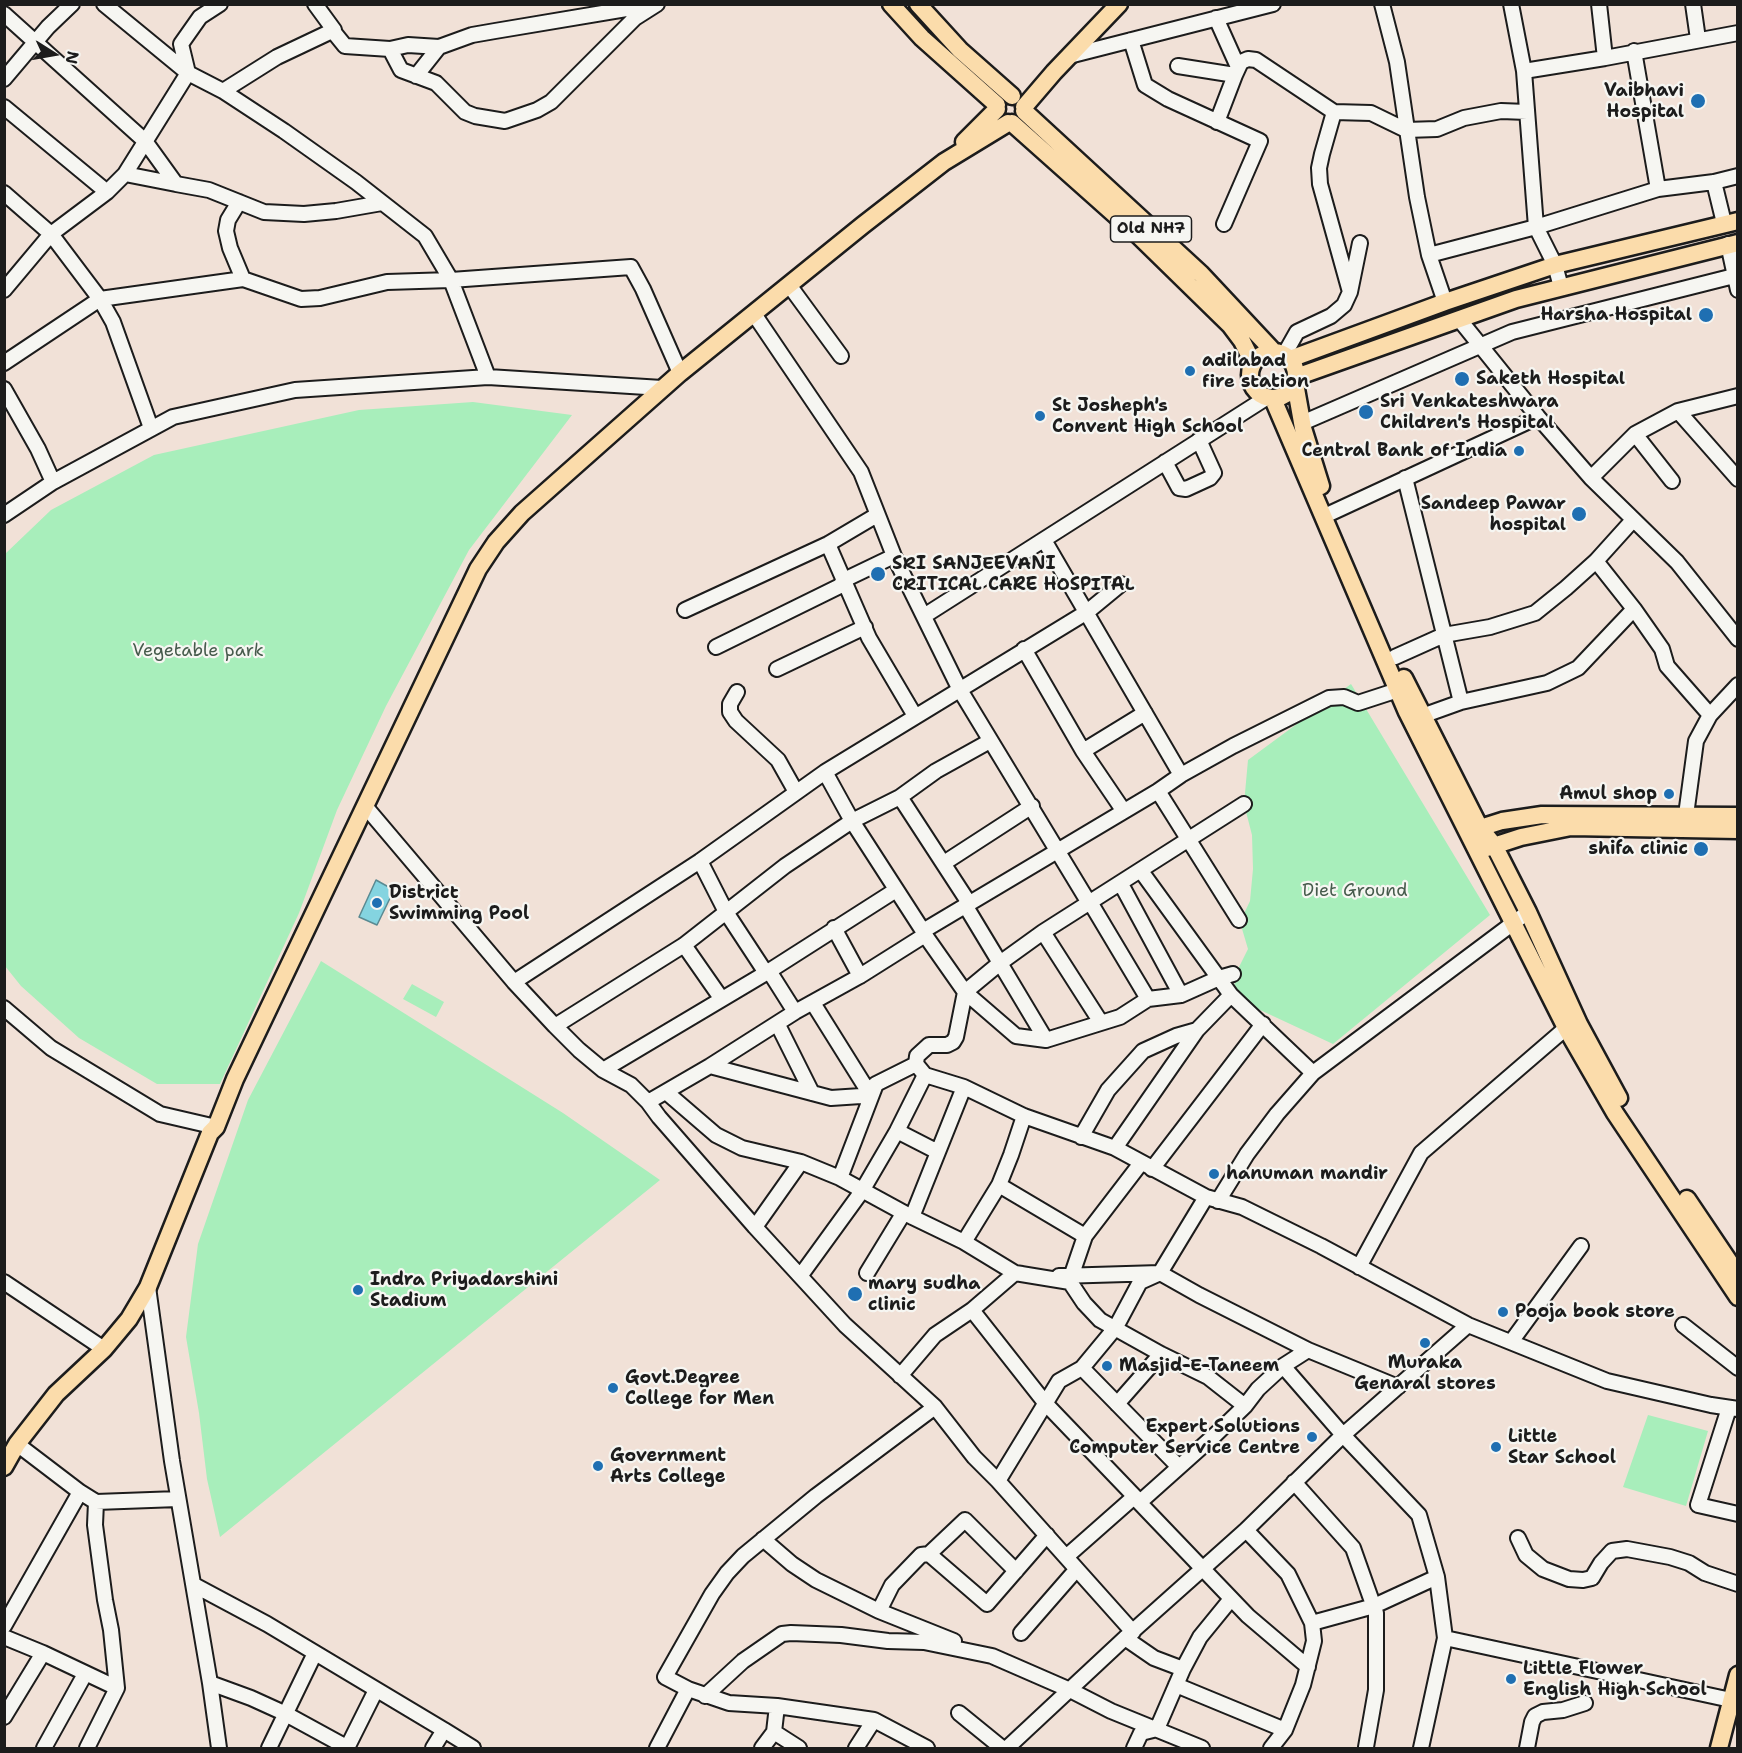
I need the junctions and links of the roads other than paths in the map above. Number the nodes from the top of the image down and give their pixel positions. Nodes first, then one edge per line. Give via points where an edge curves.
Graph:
1 (72, 4) edge
2 (104, 4) edge
3 (220, 4) edge
4 (315, 4) edge
5 (655, 4) edge
6 (891, 4) edge
7 (918, 4) edge
8 (1119, 4) edge
9 (1273, 4) edge
10 (1382, 4) edge
11 (1511, 4) edge
12 (1599, 4) edge
13 (1693, 4) edge
14 (4, 14) edge
15 (1216, 18) junction
16 (332, 30) junction
17 (1737, 33) edge
18 (1698, 39) junction
19 (1131, 40) junction
20 (35, 42) junction
21 (439, 47) junction
22 (390, 49) junction
23 (1634, 51) junction
24 (1069, 56) junction
25 (1605, 58) junction
26 (429, 59) junction
27 (1178, 66) dead end
28 (1237, 71) junction
29 (1524, 71) junction
30 (188, 73) junction
31 (416, 76) junction
32 (4, 80) edge
33 (434, 81) junction
34 (223, 91) junction
35 (4, 106) edge
36 (997, 107) junction
37 (1016, 110) junction
38 (1334, 112) junction
39 (1527, 112) junction
40 (1217, 122) junction
41 (1406, 130) junction
42 (145, 141) junction
43 (944, 162) junction
44 (125, 174) junction
45 (1737, 176) edge
46 (1714, 182) junction
47 (176, 184) junction
48 (1658, 189) junction
49 (107, 192) junction
50 (4, 193) edge
51 (239, 202) junction
52 (382, 203) junction
53 (1731, 222) edge
54 (1224, 224) dead end
55 (1536, 227) junction
56 (51, 234) junction
57 (1360, 243) dead end
58 (1733, 244) edge
59 (1429, 255) junction
60 (1555, 265) junction
61 (243, 279) junction
62 (451, 280) junction
63 (1737, 280) edge
64 (7, 283) edge
65 (789, 285) junction
66 (1561, 287) junction
67 (1350, 292) junction
68 (100, 299) junction
69 (1445, 303) junction
70 (754, 314) junction
71 (1459, 320) junction
72 (1481, 346) junction
73 (1283, 355) junction
74 (841, 356) dead end
75 (4, 363) edge
76 (1253, 363) junction
77 (680, 373) junction
78 (489, 377) junction
79 (1296, 380) junction
80 (662, 388) junction
81 (4, 389) edge
82 (1737, 397) edge
83 (1269, 398) junction
84 (1678, 411) junction
85 (1538, 417) junction
86 (1302, 423) junction
87 (151, 428) junction
88 (1635, 434) junction
89 (1199, 440) junction
90 (1165, 462) junction
91 (1405, 478) junction
92 (1591, 478) junction
93 (1737, 479) edge
94 (1672, 481) dead end
95 (53, 482) junction
96 (1331, 513) junction
97 (4, 515) edge
98 (877, 515) junction
99 (1634, 520) junction
100 (1044, 540) junction
101 (828, 544) junction
102 (894, 556) junction
103 (1596, 561) junction
104 (844, 580) junction
105 (1121, 584) dead end
106 (1634, 609) junction
107 (685, 610) dead end
108 (1087, 612) junction
109 (924, 616) junction
110 (865, 627) junction
111 (1444, 635) junction
112 (1737, 639) edge
113 (716, 647) dead end
114 (1024, 649) junction
115 (1395, 657) junction
116 (777, 669) dead end
117 (1737, 685) edge
118 (960, 690) junction
119 (1398, 690) junction
120 (737, 692) dead end
121 (1461, 702) junction
122 (1145, 713) junction
123 (1710, 714) junction
124 (915, 716) junction
125 (1422, 716) junction
126 (990, 741) junction
127 (1083, 751) junction
128 (825, 772) junction
129 (1181, 775) junction
130 (1158, 791) junction
131 (796, 792) junction
132 (900, 797) junction
133 (1244, 804) dead end
134 (365, 806) junction
135 (1032, 806) junction
136 (1123, 810) junction
137 (1686, 815) junction
138 (1737, 816) edge
139 (852, 821) junction
140 (1737, 830) edge
141 (1475, 831) junction
142 (1190, 840) junction
143 (1494, 845) junction
144 (1058, 851) junction
145 (1478, 851) junction
146 (700, 861) junction
147 (944, 863) junction
148 (1141, 871) junction
149 (1121, 884) junction
150 (896, 890) junction
151 (1089, 903) junction
152 (967, 904) junction
153 (726, 912) junction
154 (1528, 912) junction
155 (1239, 920) dead end
156 (1513, 923) junction
157 (834, 928) junction
158 (1043, 932) junction
159 (924, 933) junction
160 (684, 945) junction
161 (1000, 963) junction
162 (766, 973) junction
163 (1233, 974) dead end
164 (860, 976) junction
165 (1219, 978) junction
166 (514, 982) junction
167 (965, 992) junction
168 (1231, 994) junction
169 (1181, 995) junction
170 (721, 998) junction
171 (1148, 999) junction
172 (813, 1003) junction
173 (4, 1008) edge
174 (795, 1012) junction
175 (1100, 1022) junction
176 (778, 1024) junction
177 (1263, 1024) junction
178 (555, 1026) junction
179 (1566, 1028) junction
180 (1197, 1029) junction
181 (1046, 1040) junction
182 (916, 1064) junction
183 (710, 1066) junction
184 (603, 1070) junction
185 (1313, 1073) junction
186 (926, 1075) junction
187 (872, 1087) junction
188 (964, 1087) junction
189 (666, 1092) junction
190 (812, 1094) junction
191 (648, 1102) junction
192 (1024, 1116) junction
193 (216, 1127) junction
194 (897, 1131) junction
195 (1081, 1137) junction
196 (1115, 1148) junction
197 (938, 1152) junction
198 (801, 1162) junction
199 (1147, 1166) junction
200 (840, 1178) junction
201 (999, 1185) junction
202 (862, 1191) junction
203 (1212, 1199) junction
204 (909, 1216) junction
205 (754, 1227) junction
206 (1085, 1236) junction
207 (964, 1242) junction
208 (1581, 1246) dead end
209 (1359, 1267) junction
210 (867, 1273) dead end
211 (1015, 1273) junction
212 (1161, 1273) junction
213 (801, 1275) junction
214 (1737, 1275) edge
215 (1071, 1277) junction
216 (4, 1282) edge
217 (148, 1287) junction
218 (1737, 1297) edge
219 (972, 1310) junction
220 (1468, 1325) junction
221 (1683, 1325) dead end
222 (1116, 1327) junction
223 (1511, 1342) junction
224 (104, 1349) junction
225 (1308, 1350) junction
226 (1161, 1354) junction
227 (1283, 1366) junction
228 (1082, 1368) junction
229 (1737, 1368) edge
230 (900, 1376) junction
231 (1398, 1388) junction
232 (1046, 1404) junction
233 (1117, 1404) junction
234 (1245, 1406) junction
235 (935, 1407) junction
236 (1733, 1409) edge
237 (1343, 1435) junction
238 (17, 1444) junction
239 (1178, 1466) junction
240 (4, 1467) edge
241 (998, 1481) junction
242 (1294, 1482) junction
243 (80, 1492) junction
244 (178, 1499) junction
245 (1137, 1500) junction
246 (96, 1502) junction
247 (1737, 1514) edge
248 (1246, 1530) junction
249 (1047, 1536) junction
250 (1518, 1538) dead end
251 (763, 1539) junction
252 (929, 1554) junction
253 (1066, 1557) junction
254 (1201, 1569) junction
255 (1076, 1570) junction
256 (1016, 1571) junction
257 (1437, 1577) junction
258 (1737, 1584) edge
259 (195, 1585) junction
260 (1231, 1599) junction
261 (1374, 1606) junction
262 (879, 1611) junction
263 (1312, 1623) junction
264 (4, 1626) edge
265 (1022, 1634) dead end
266 (1129, 1635) junction
267 (4, 1637) edge
268 (1445, 1638) junction
269 (43, 1653) junction
270 (315, 1653) junction
271 (992, 1656) junction
272 (1308, 1667) junction
273 (1183, 1669) junction
274 (85, 1674) junction
275 (1737, 1675) edge
276 (210, 1683) junction
277 (1176, 1685) junction
278 (117, 1689) junction
279 (688, 1689) junction
280 (376, 1690) junction
281 (1070, 1690) junction
282 (705, 1695) junction
283 (1731, 1700) junction
284 (1585, 1703) dead end
285 (777, 1706) junction
286 (284, 1713) junction
287 (959, 1713) dead end
288 (4, 1717) edge
289 (874, 1720) junction
290 (1157, 1729) junction
291 (444, 1730) junction
292 (1284, 1730) junction
293 (774, 1732) junction
294 (660, 1747) edge
295 (348, 1748) edge
296 (1370, 1748) edge
297 (44, 1749) edge
298 (87, 1749) edge
299 (219, 1749) edge
300 (268, 1749) edge
301 (433, 1749) edge
302 (473, 1749) edge
303 (762, 1749) edge
304 (799, 1749) edge
305 (856, 1749) edge
306 (927, 1749) edge
307 (1002, 1749) edge
308 (1007, 1749) edge
309 (1134, 1749) edge
310 (1203, 1749) edge
311 (1271, 1749) edge
312 (1421, 1749) edge
313 (1527, 1749) edge
314 (1719, 1749) edge

1 - 20 street
2 - 30 street
3 - 30 street via 200,17 181,44
4 - 16 street
5 - 21 street via 472,35
5 - 33 street via 635,18 551,102 512,119 495,120 470,114
6 - 36 main road
7 - 37 main road, Old NH7
8 - 24 main road
9 - 15 street
10 - 41 street via 1397,62
11 - 29 street
12 - 25 street
13 - 18 street
14 - 20 street
15 - 19 street
15 - 28 street
16 - 22 street via 345,46
16 - 34 street via 277,57
17 - 18 street
18 - 23 street
19 - 24 street
19 - 40 street via 1145,85
20 - 32 street
20 - 42 street
21 - 22 street via 408,45
21 - 26 street
22 - 31 street via 401,70
23 - 25 street
23 - 48 street
24 - 37 main road
25 - 29 street
26 - 31 street
26 - 33 street
27 - 28 street
28 - 38 street via 1241,62 1256,60
28 - 40 street
29 - 39 street
30 - 34 street
30 - 42 street
31 - 33 street
34 - 52 street
35 - 49 street
36 - 37 main road via 1004,98
36 - 43 main road
37 - 43 main road
37 - 73 main road, Old NH7 via 1201,274
37 - 76 main road, Old NH7 via 1222,317
38 - 41 street via 1371,113
38 - 67 street via 1319,168 1320,184
39 - 41 street via 1501,111 1464,118 1437,129
39 - 55 street
40 - 54 street via 1260,141
41 - 59 street
42 - 44 street
42 - 47 street
43 - 65 main road
44 - 47 street
44 - 49 street
45 - 46 street
46 - 48 street
46 - 53 street
47 - 51 street via 208,190
48 - 55 street
49 - 56 street
50 - 56 street
51 - 52 street via 264,212 304,214
51 - 61 street via 226,231
52 - 62 street via 425,236
53 - 60 main road
55 - 59 street
55 - 60 street
56 - 64 street
56 - 68 street
57 - 67 street
58 - 63 street
58 - 66 main road
59 - 69 street
60 - 66 street
60 - 69 main road
61 - 62 street via 301,299 387,282
61 - 68 street
62 - 77 street via 631,267
62 - 78 street
63 - 72 street via 1512,332
65 - 70 main road
65 - 74 street
66 - 71 main road
67 - 73 street via 1331,316 1297,332
68 - 75 street
68 - 87 street via 113,322
69 - 73 main road
70 - 77 main road
70 - 98 street via 861,472
71 - 72 street
71 - 79 main road
72 - 85 street
72 - 86 street
73 - 76 main road via 1262,354
73 - 79 main road, Old NH7 via 1295,368
76 - 83 main road, Old NH7 via 1251,384 1259,395
77 - 80 main road
78 - 80 street
78 - 87 street via 295,390 173,417
79 - 83 main road via 1287,394
79 - 86 main road
80 - 134 main road via 522,513 496,542 478,569
81 - 95 street
82 - 84 street
83 - 89 street
83 - 119 main road
84 - 88 street
84 - 93 street
85 - 91 street
85 - 92 street
86 - 96 main road
87 - 95 street
88 - 92 street
88 - 94 street
89 - 90 street
89 - 90 street via 1214,473 1210,478 1186,489 1179,488
90 - 100 street
91 - 96 street
91 - 111 street
92 - 99 street
95 - 97 street
96 - 115 main road
98 - 101 street
98 - 102 street
99 - 103 street
99 - 112 street via 1677,562
100 - 108 street
100 - 109 street
101 - 104 street
101 - 107 street
102 - 104 street
102 - 109 street
103 - 106 street
103 - 111 street via 1534,613 1490,627
104 - 110 street
104 - 113 street via 840,586
105 - 108 street
106 - 121 street via 1578,668 1547,682
106 - 123 street via 1662,649 1667,666
108 - 114 street
108 - 122 street
109 - 118 street
110 - 116 street
110 - 124 street
111 - 115 street
111 - 121 street
114 - 118 street
114 - 127 street
115 - 125 main road
117 - 123 street
118 - 124 street
118 - 126 street
119 - 129 street via 1358,703 1344,697 1329,698
119 - 141 main road via 1419,735
120 - 131 street via 730,711 778,760
121 - 125 street
122 - 127 street
122 - 129 street
123 - 137 street via 1696,741
124 - 128 street
125 - 141 main road
126 - 132 street via 936,771
126 - 135 street
127 - 136 street
128 - 131 street
128 - 139 street
129 - 130 street
130 - 136 street
130 - 142 street
131 - 146 street
132 - 139 street
132 - 147 street
133 - 142 street
134 - 166 street
134 - 193 main road
135 - 144 street
135 - 147 street
136 - 144 street
137 - 138 main road
137 - 141 main road via 1542,815 1502,821
139 - 150 street
139 - 153 street
140 - 143 main road via 1571,827
141 - 143 main road
141 - 145 main road
142 - 148 street
142 - 155 street
143 - 145 main road
143 - 154 main road
144 - 151 street
144 - 152 street
145 - 156 main road
146 - 153 street
146 - 166 street
147 - 152 street
148 - 149 street
148 - 165 street
149 - 151 street
149 - 169 street
150 - 157 street
150 - 159 street
151 - 158 street
151 - 171 street
152 - 159 street
152 - 161 street
153 - 160 street
153 - 162 street
154 - 156 street
154 - 214 main road via 1579,1024 1624,1108
156 - 179 main road
156 - 185 street
157 - 162 street
157 - 164 street
158 - 161 street
158 - 175 street
159 - 164 street
159 - 167 street
160 - 170 street
160 - 178 street
161 - 167 street
161 - 181 street
162 - 170 street
162 - 174 street via 771,974
163 - 165 street
164 - 172 street
165 - 168 street
165 - 169 street
166 - 178 street
167 - 181 street via 1016,1036
167 - 182 street via 953,1042 929,1045 917,1056
168 - 177 street
168 - 180 street
169 - 171 street
170 - 184 street
171 - 175 street via 1120,1017
172 - 174 street
172 - 187 street
173 - 193 street via 51,1048 160,1114
174 - 176 street
175 - 181 street
176 - 183 street
176 - 190 street
177 - 185 street
177 - 199 street
178 - 184 street
179 - 209 street via 1421,1153
179 - 218 main road via 1615,1113
180 - 195 street via 1143,1051 1108,1090
180 - 196 street
182 - 186 street
182 - 187 street
183 - 189 street
183 - 190 street
184 - 191 street via 631,1085
185 - 203 street
186 - 188 street
186 - 194 street
187 - 190 street via 861,1096 831,1098
187 - 200 street
188 - 192 street
188 - 197 street
189 - 191 street
189 - 198 street via 716,1135 742,1148
191 - 205 street
192 - 195 street
192 - 201 street
193 - 217 main road via 210,1133
194 - 197 street
194 - 202 street
195 - 196 street
196 - 199 street
197 - 204 street
198 - 200 street
198 - 205 street
199 - 203 street
199 - 206 street
200 - 202 street
201 - 206 street
201 - 207 street
202 - 204 street
202 - 213 street
203 - 209 street via 1242,1207
203 - 212 street
204 - 207 street
204 - 210 street via 903,1214
205 - 213 street
206 - 215 street
207 - 211 street
208 - 223 street
209 - 220 street
211 - 215 street
211 - 219 street
211 - 222 street via 1070,1282 1100,1320
212 - 215 street
212 - 222 street via 1140,1282
212 - 225 street
213 - 230 street via 845,1325
216 - 224 street
217 - 224 main road via 129,1319
217 - 244 street
219 - 230 street via 935,1335
219 - 232 street
220 - 223 street
220 - 231 street
221 - 229 street
222 - 226 street
222 - 228 street
223 - 236 street via 1607,1381
224 - 238 main road via 56,1394
225 - 227 street
225 - 231 street
226 - 233 street
226 - 234 street via 1208,1377
227 - 234 street
227 - 237 street
228 - 232 street via 1059,1381
228 - 233 street
230 - 235 street
231 - 237 street
232 - 241 street
232 - 245 street
233 - 239 street
234 - 239 street
235 - 241 street
235 - 251 street
236 - 247 street via 1698,1504
237 - 242 street
237 - 257 street via 1419,1515
238 - 240 main road
238 - 243 street
239 - 245 street
241 - 249 street
242 - 248 street
242 - 261 street via 1353,1548
243 - 246 street
243 - 264 street
244 - 246 street
244 - 259 street
245 - 253 street
245 - 254 street
246 - 278 street via 95,1525
248 - 254 street
248 - 263 street via 1288,1574
249 - 253 street
249 - 256 street
250 - 258 street via 1527,1555 1544,1569 1569,1578 1592,1578 1612,1551 1627,1549 1689,1563 1705,1574
251 - 262 street via 816,1580
251 - 279 street via 727,1573 712,1594 665,1677
252 - 256 street via 987,1604
252 - 256 street via 965,1520
252 - 262 street via 921,1555 892,1586
253 - 255 street
254 - 260 street
254 - 266 street
255 - 265 street
255 - 266 street
257 - 261 street
257 - 268 street
259 - 270 street
259 - 276 street
260 - 272 street
260 - 273 street via 1200,1637
261 - 263 street
261 - 296 street via 1376,1690
262 - 271 street
263 - 272 street via 1314,1641
266 - 273 street via 1154,1658
266 - 281 street
267 - 269 street
268 - 283 street
268 - 312 street
269 - 274 street
269 - 288 street
270 - 280 street
270 - 286 street
271 - 281 street
271 - 282 street via 924,1642 782,1634
272 - 292 street
273 - 277 street
274 - 278 street
274 - 297 street
275 - 283 main road
276 - 286 street
276 - 299 street
277 - 290 street
277 - 292 street
278 - 298 street
279 - 282 street
279 - 294 street
280 - 291 street
280 - 295 street
281 - 290 street
281 - 308 street
282 - 285 street via 729,1703
283 - 314 main road
284 - 313 street via 1535,1716
285 - 289 street
285 - 293 street
286 - 295 street
286 - 300 street
287 - 307 street
289 - 305 street
289 - 306 street
290 - 309 street via 1141,1733
290 - 310 street
291 - 301 street
291 - 302 street
292 - 311 street
293 - 303 street
293 - 304 street

